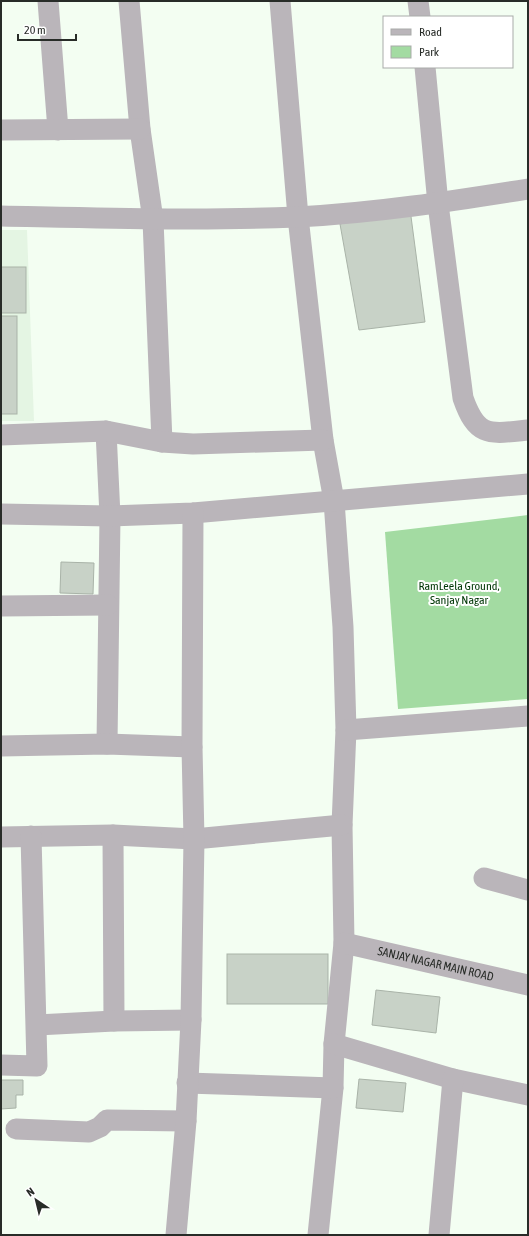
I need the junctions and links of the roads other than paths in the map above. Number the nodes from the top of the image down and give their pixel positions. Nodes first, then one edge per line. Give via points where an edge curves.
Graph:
1 (48, 1) edge
2 (129, 1) edge
3 (280, 1) edge
4 (418, 1) edge
5 (420, 16) edge
6 (425, 68) edge
7 (140, 129) junction
8 (1, 130) edge
9 (58, 130) junction
10 (528, 189) edge
11 (438, 204) junction
12 (1, 216) edge
13 (298, 217) junction
14 (154, 220) junction
15 (528, 430) edge
16 (106, 431) junction
17 (1, 435) edge
18 (323, 440) junction
19 (162, 442) junction
20 (528, 484) edge
21 (334, 501) junction
22 (193, 513) junction
23 (1, 514) edge
24 (110, 516) junction
25 (108, 605) junction
26 (1, 606) edge
27 (528, 716) edge
28 (346, 730) junction
29 (108, 744) junction
30 (1, 746) edge
31 (192, 747) junction
32 (342, 825) junction
33 (113, 835) junction
34 (31, 836) junction
35 (1, 837) edge
36 (194, 839) junction
37 (484, 878) dead end
38 (528, 890) edge
39 (344, 943) junction
40 (528, 985) edge
41 (191, 1020) junction
42 (114, 1021) junction
43 (37, 1025) junction
44 (334, 1044) junction
45 (1, 1066) edge
46 (453, 1079) junction
47 (187, 1083) junction
48 (332, 1088) junction
49 (528, 1095) edge
50 (186, 1121) junction
51 (16, 1129) dead end
52 (176, 1235) edge
53 (318, 1235) edge
54 (439, 1235) edge

1 - 9 street
2 - 7 street
3 - 13 street
4 - 5 street
6 - 11 street
7 - 9 street
7 - 14 street
8 - 9 street
10 - 11 street
11 - 13 street
11 - 15 street via 463,398 470,418 483,430 503,433
12 - 14 street
13 - 14 street
13 - 18 street
14 - 19 street
16 - 17 street
16 - 19 street
16 - 24 street
18 - 19 street via 193,444
18 - 21 street
20 - 21 street
21 - 22 street
21 - 28 street via 343,627
22 - 24 street
22 - 31 street
23 - 24 street
24 - 25 street
25 - 26 street
25 - 29 street
27 - 28 street
28 - 32 street
29 - 30 street
29 - 31 street
31 - 36 street
32 - 36 street
32 - 39 street
33 - 34 street
33 - 36 street
33 - 42 street
34 - 35 street
34 - 43 street
36 - 41 street
37 - 38 street
39 - 40 street, SANJAY NAGAR MAIN ROAD
39 - 44 street
41 - 42 street
41 - 47 street
42 - 43 street
43 - 45 street via 37,1066
44 - 46 street
44 - 48 street
46 - 49 street
46 - 54 street
47 - 48 street
47 - 50 street
48 - 53 street
50 - 51 street via 107,1120 100,1127 88,1132
50 - 52 street

